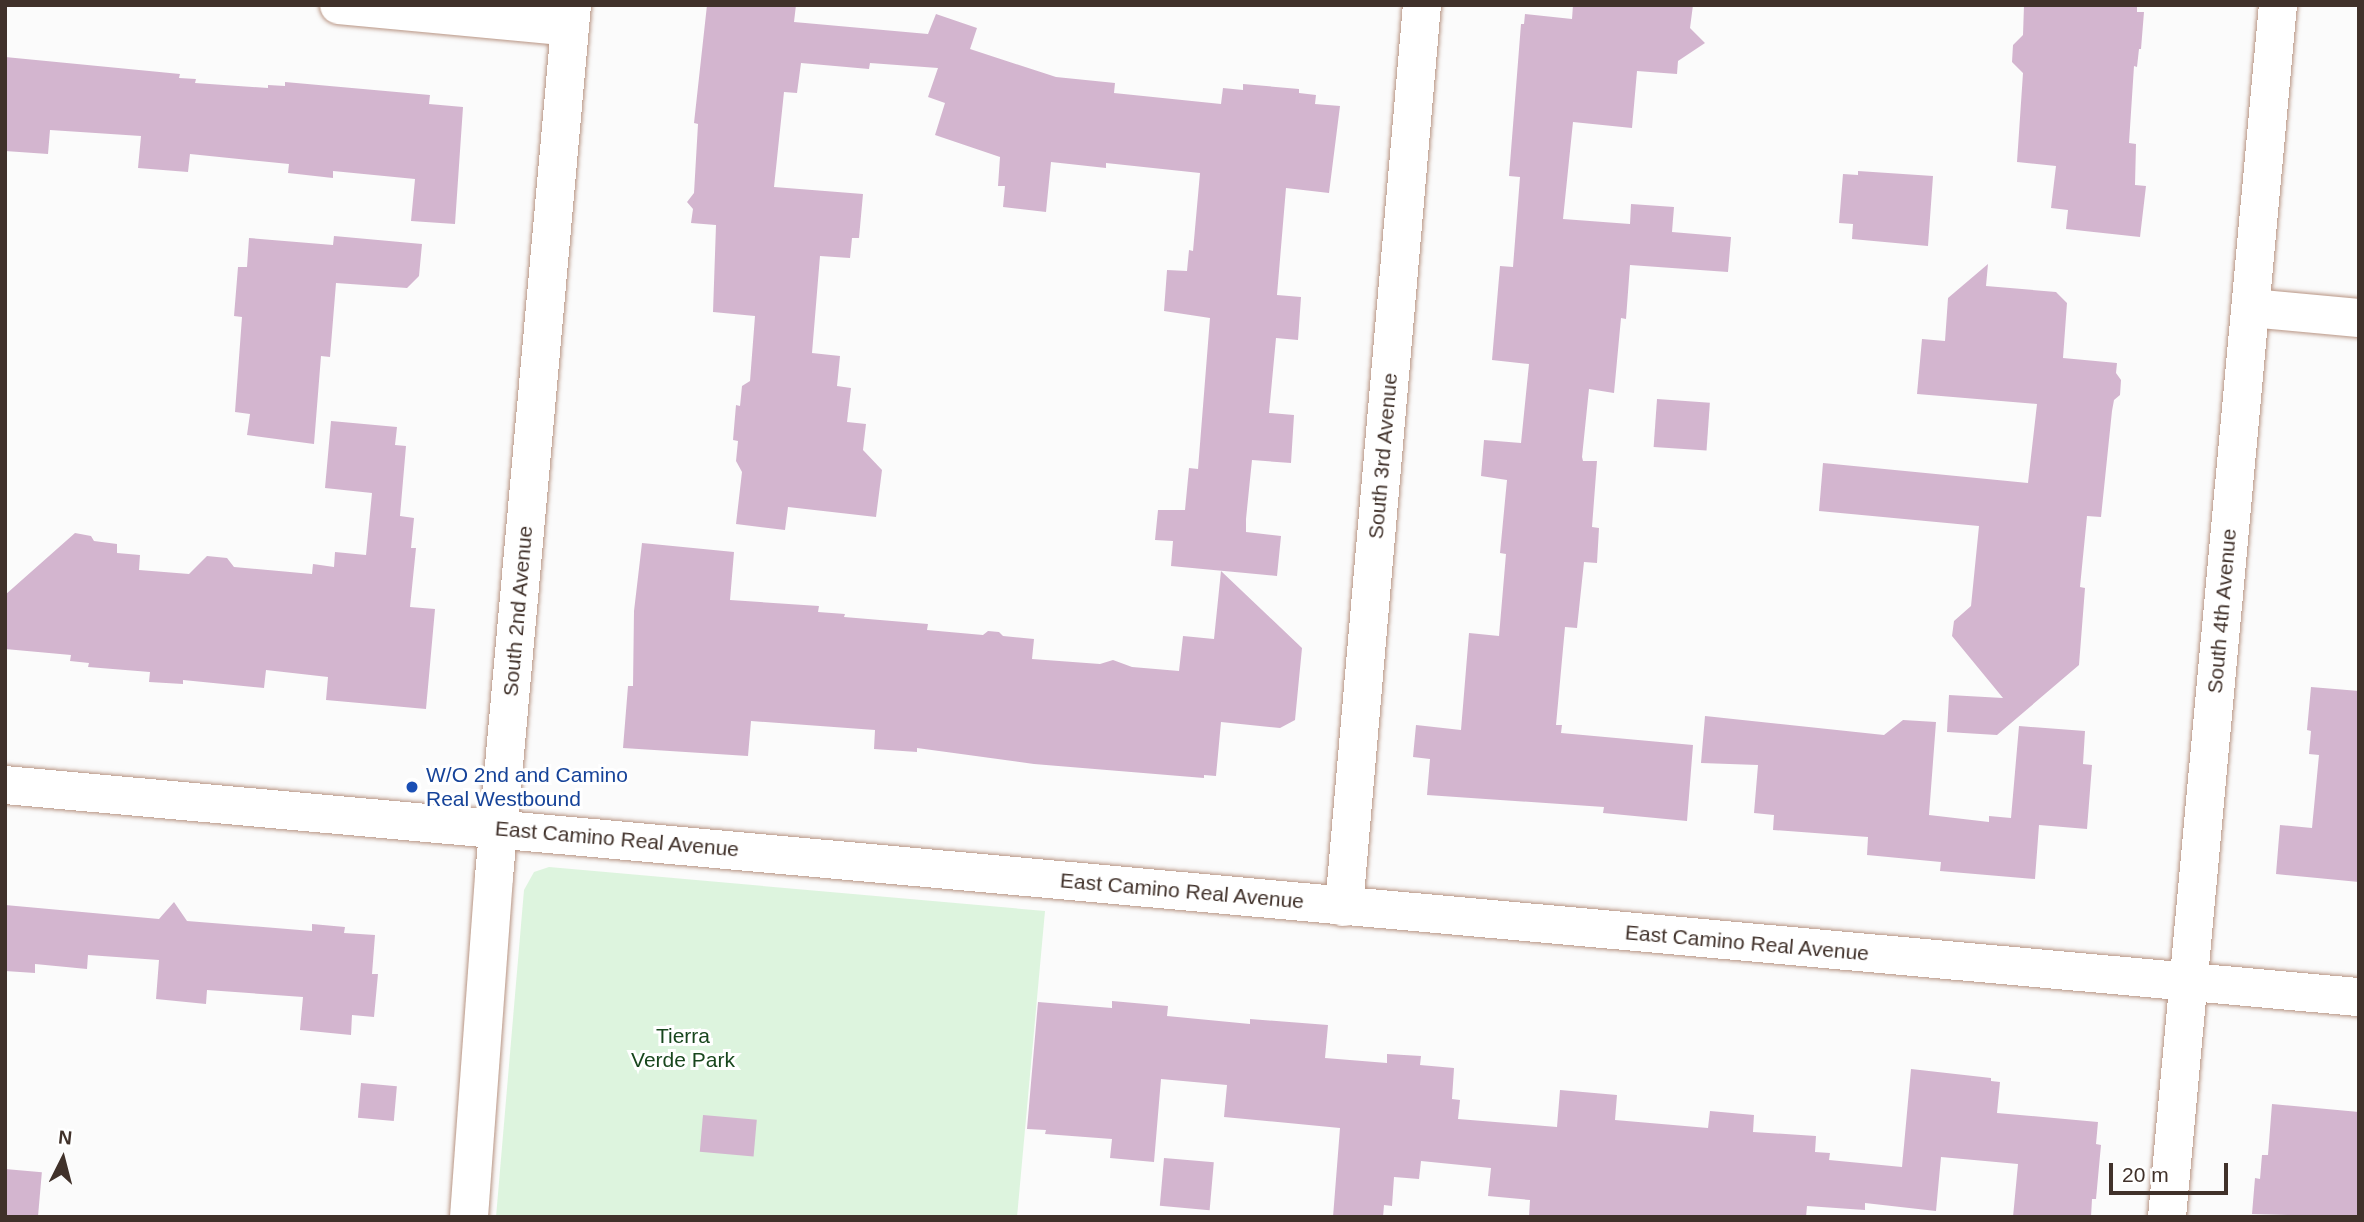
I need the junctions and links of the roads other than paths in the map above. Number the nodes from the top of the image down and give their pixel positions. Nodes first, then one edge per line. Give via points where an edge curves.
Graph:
1 (339, 5) edge
2 (1422, 5) edge
3 (2278, 5) edge
4 (571, 16) edge
5 (2251, 308) junction
6 (2359, 318) edge
7 (5, 785) edge
8 (499, 828) junction
9 (1344, 906) junction
10 (2187, 982) junction
11 (2359, 997) edge
12 (470, 1217) edge
13 (2167, 1217) edge

1 - 4 street
2 - 9 street, South 3rd Avenue
3 - 5 street, South 4th Avenue
4 - 8 street, South 2nd Avenue
5 - 6 street
5 - 10 street, South 4th Avenue
7 - 8 street, East Camino Real Avenue
8 - 9 street, East Camino Real Avenue
8 - 12 street, South 2nd Avenue
9 - 10 street, East Camino Real Avenue
10 - 11 street, East Camino Real Avenue
10 - 13 street, South 4th Avenue

